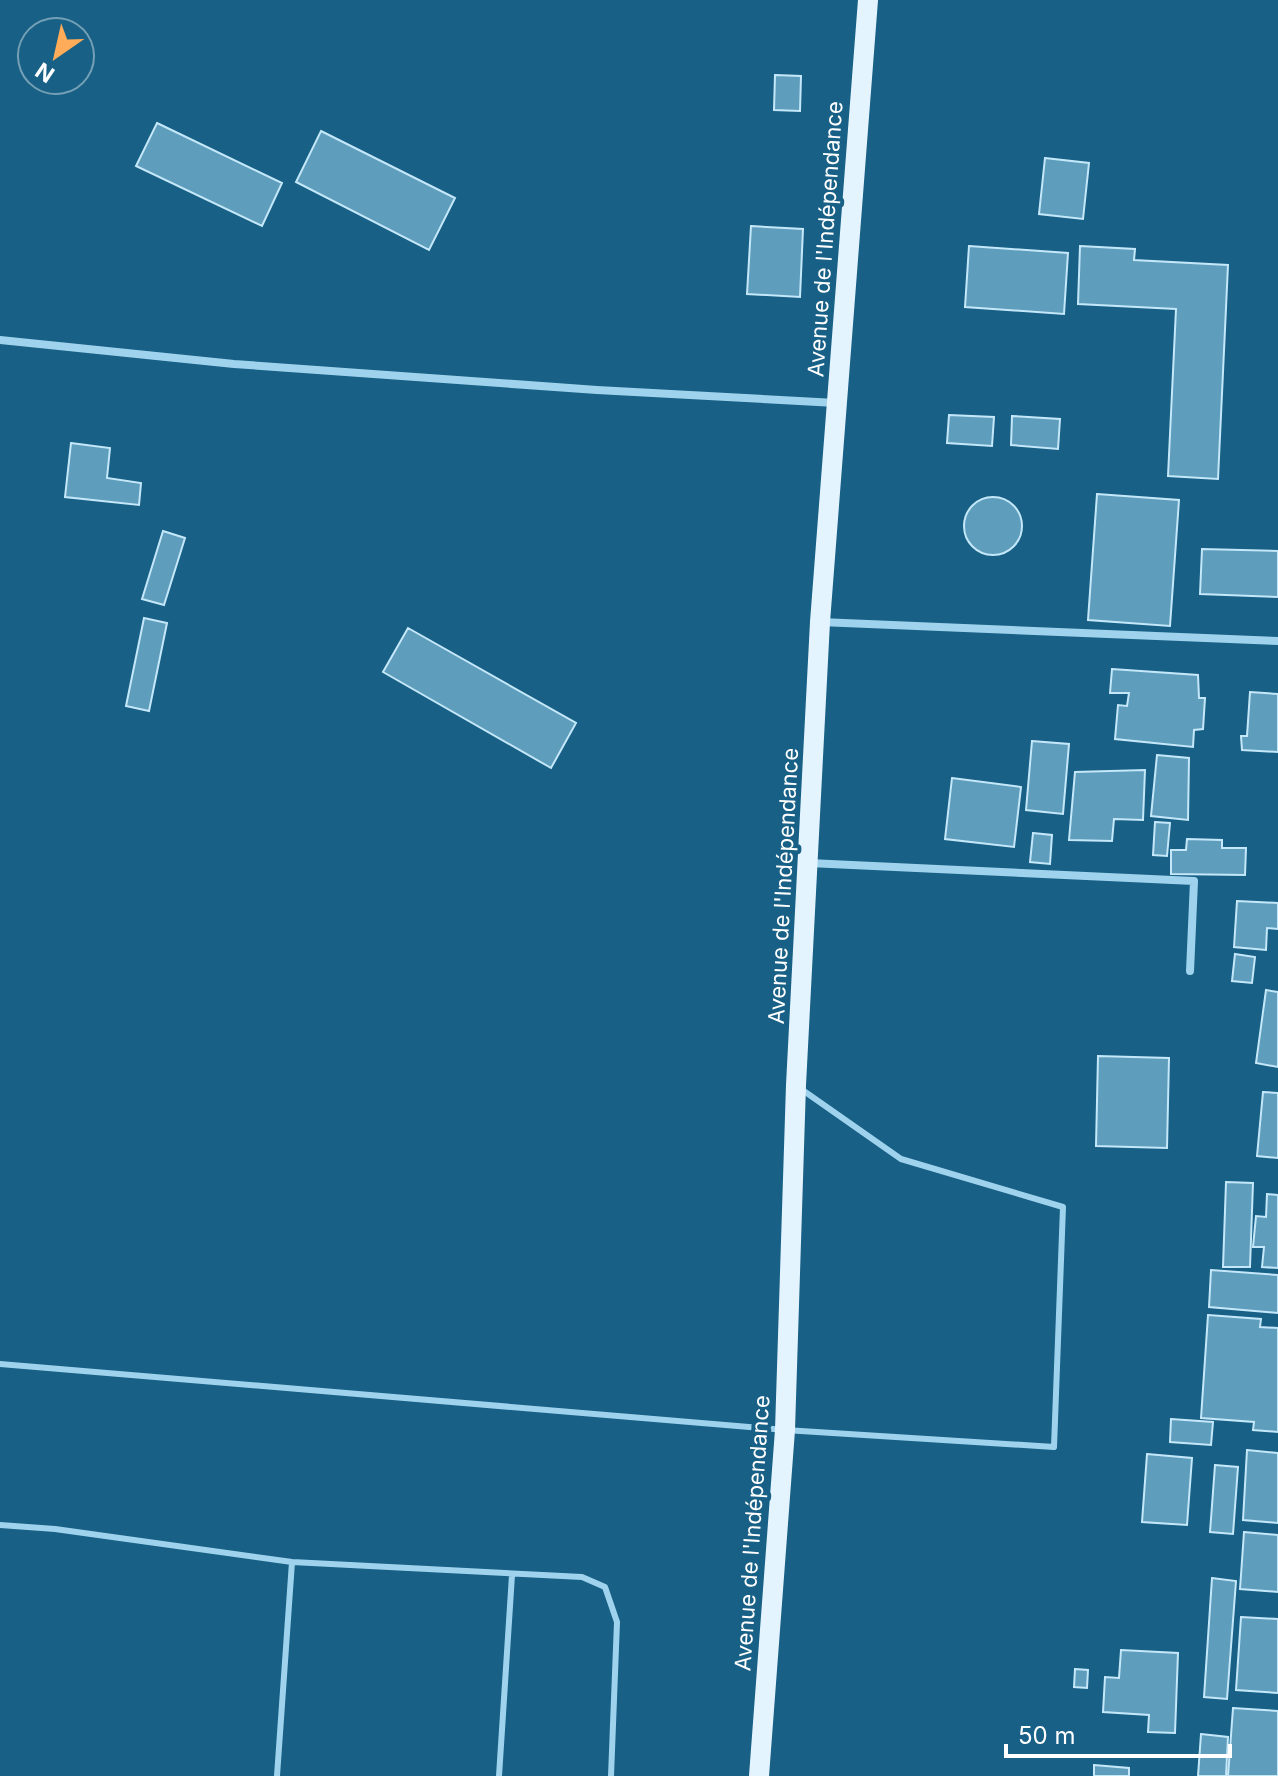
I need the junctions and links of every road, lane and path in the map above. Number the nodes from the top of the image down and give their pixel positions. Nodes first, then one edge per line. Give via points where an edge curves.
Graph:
1 (868, 0) edge
2 (0, 340) edge
3 (837, 403) junction
4 (820, 622) junction
5 (1278, 641) edge
6 (809, 863) junction
7 (1190, 971) dead end
8 (796, 1085) junction
9 (0, 1364) edge
10 (785, 1430) junction
11 (0, 1525) edge
12 (292, 1562) junction
13 (512, 1575) junction
14 (277, 1776) edge
15 (499, 1776) edge
16 (611, 1776) edge
17 (759, 1776) edge

1 - 3 main road, Avenue de l'Indépendance
2 - 3 street via 250,365
3 - 4 main road, Avenue de l'Indépendance
4 - 5 street
4 - 6 main road, Avenue de l'Indépendance
6 - 7 street via 1194,881
6 - 8 main road, Avenue de l'Indépendance
8 - 10 main road, Avenue de l'Indépendance
8 - 10 lane via 901,1159 1063,1207 1054,1447
9 - 10 lane
10 - 17 main road, Avenue de l'Indépendance
11 - 12 lane
12 - 13 lane
12 - 14 lane
13 - 15 lane
13 - 16 lane via 582,1577 605,1587 617,1622

